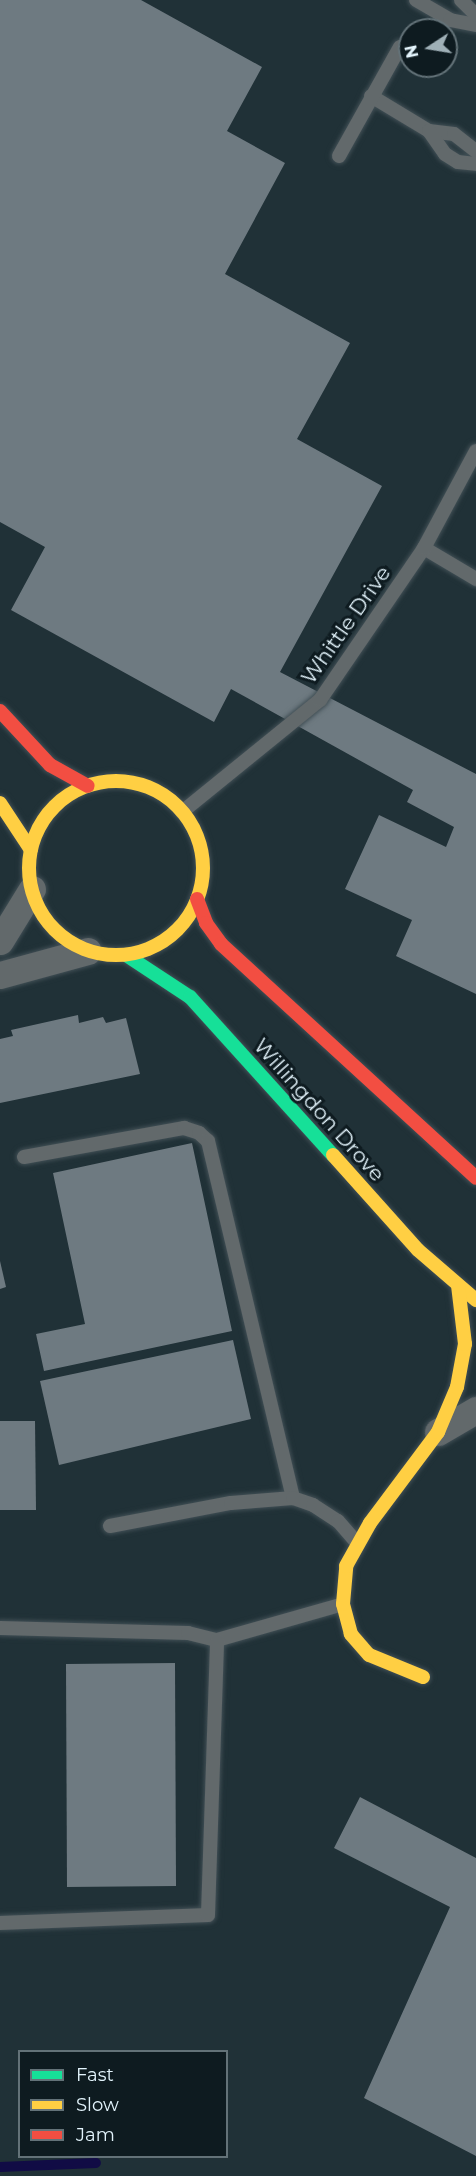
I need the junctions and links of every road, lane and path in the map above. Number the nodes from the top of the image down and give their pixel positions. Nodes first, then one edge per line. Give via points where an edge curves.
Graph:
1 (416, 0) edge
2 (461, 0) edge
3 (476, 15) edge
4 (476, 25) edge
5 (398, 51) edge
6 (372, 96) junction
7 (429, 131) junction
8 (476, 151) edge
9 (339, 156) dead end
10 (476, 164) edge
11 (476, 451) edge
12 (424, 548) junction
13 (476, 579) edge
14 (0, 711) edge
15 (87, 786) junction
16 (0, 803) edge
17 (182, 812) junction
18 (31, 850) junction
19 (32, 889) junction
20 (197, 899) junction
21 (0, 941) edge
22 (88, 951) junction
23 (126, 955) junction
24 (0, 975) edge
25 (24, 1157) dead end
26 (476, 1178) edge
27 (458, 1285) junction
28 (476, 1300) edge
29 (476, 1410) edge
30 (438, 1432) junction
31 (293, 1498) junction
32 (110, 1526) dead end
33 (358, 1544) junction
34 (343, 1604) junction
35 (0, 1628) edge
36 (217, 1640) junction
37 (423, 1677) dead end
38 (0, 1923) edge

1 - 4 lane via 450,20
2 - 3 lane
5 - 6 lane
6 - 7 lane
6 - 9 lane
7 - 8 lane via 454,134
7 - 10 lane via 445,154 458,162
11 - 12 lane, Whittle Drive
12 - 13 lane
12 - 17 lane, Whittle Drive via 320,700
14 - 15 street via 50,765
15 - 17 street via 113,781 139,784 162,794
15 - 18 street via 51,810
16 - 18 street
17 - 20 street via 195,831 202,854 203,877
18 - 19 street
19 - 21 street
19 - 22 street via 43,915 63,937
20 - 23 street via 186,920 169,937 149,949
20 - 26 street via 206,923 221,944
22 - 23 street
22 - 24 street
23 - 27 street, Willingdon Drove via 190,997 418,1250
25 - 31 lane via 184,1128 199,1132 208,1141
27 - 28 street, Willingdon Drove
27 - 30 street via 465,1344 457,1387
29 - 30 street
30 - 33 street
31 - 32 lane via 231,1503
31 - 33 lane via 338,1521
33 - 34 street via 346,1566
34 - 36 lane
34 - 37 street via 351,1634 369,1656
35 - 36 lane via 188,1633
36 - 38 lane via 208,1915

